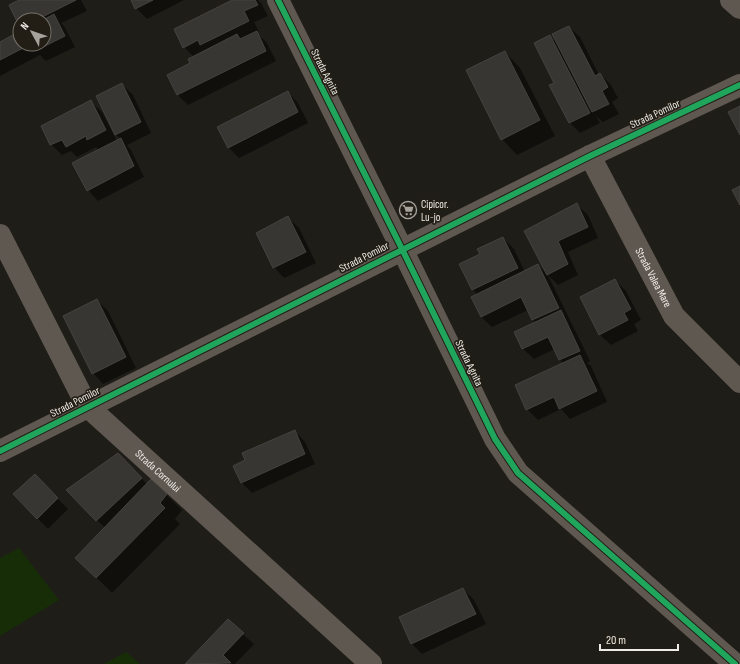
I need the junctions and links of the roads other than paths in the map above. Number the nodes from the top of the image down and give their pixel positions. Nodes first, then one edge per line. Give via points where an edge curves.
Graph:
1 (278, 0) edge
2 (731, 0) edge
3 (740, 8) edge
4 (740, 85) edge
5 (590, 156) junction
6 (0, 235) edge
7 (402, 249) junction
8 (740, 382) edge
9 (87, 406) junction
10 (0, 451) edge
11 (372, 664) edge
12 (735, 664) edge

1 - 7 street, Strada Agnita
2 - 3 street
4 - 5 street, Strada Pomilor
5 - 7 street, Strada Pomilor
5 - 8 street, Strada Valea Mare via 674,316
6 - 9 street, Strada Cornului
7 - 9 street, Strada Pomilor
7 - 12 street, Strada Agnita via 495,439 518,473
9 - 10 street, Strada Pomilor
9 - 11 street, Strada Cornului

